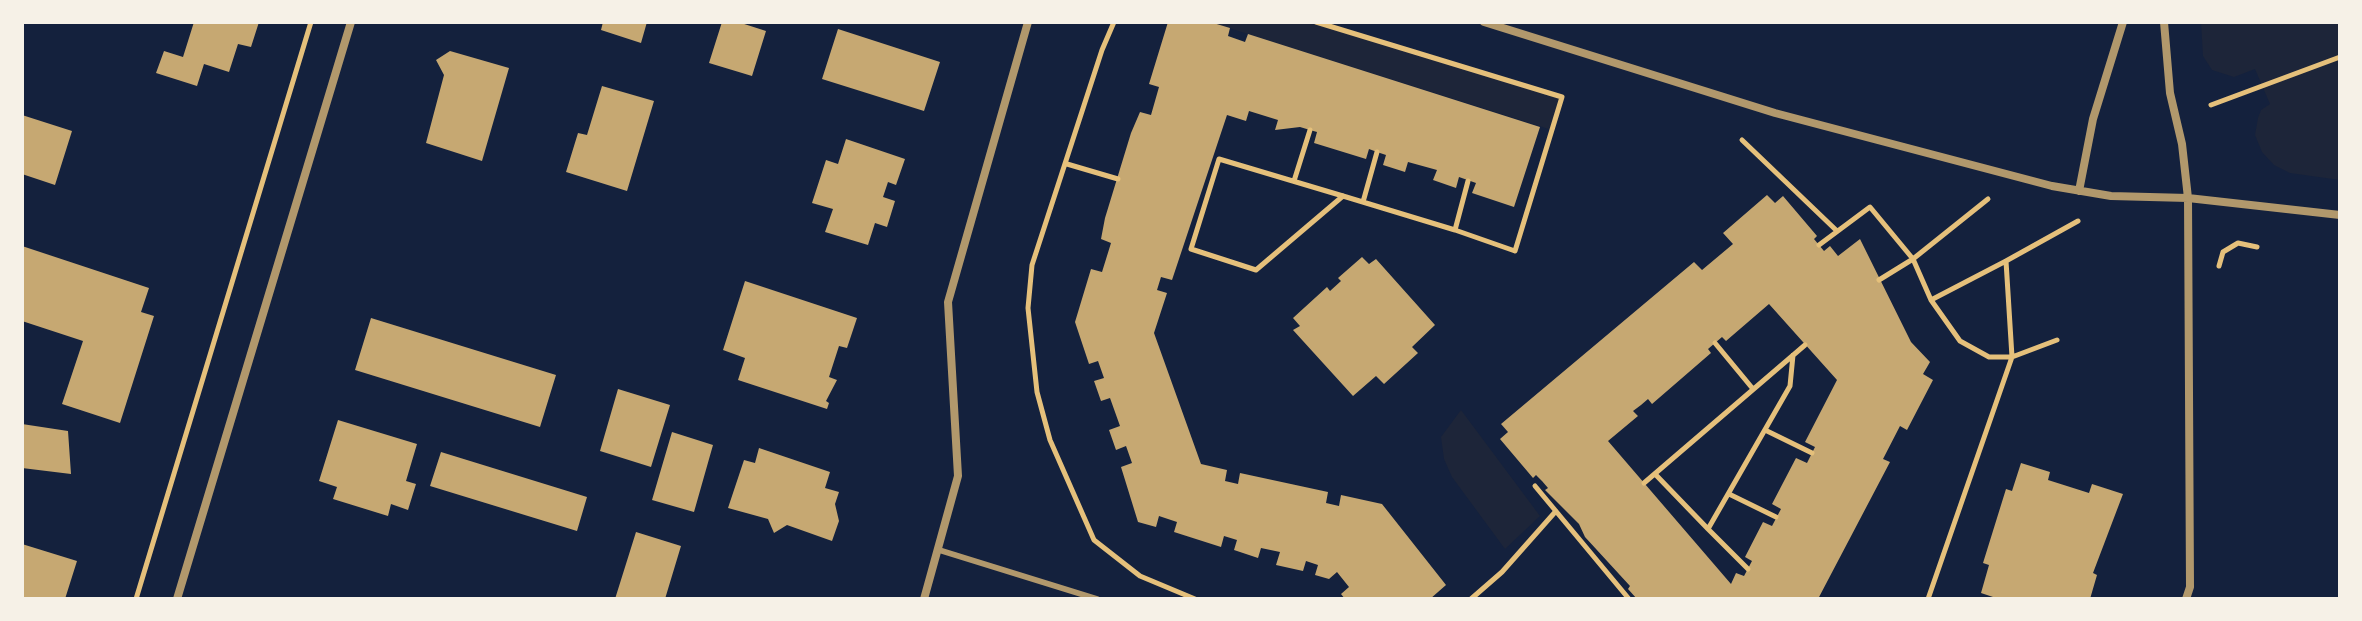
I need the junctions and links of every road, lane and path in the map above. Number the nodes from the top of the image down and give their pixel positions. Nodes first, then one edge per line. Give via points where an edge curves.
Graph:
1 (311, 22) edge
2 (351, 22) edge
3 (1028, 22) edge
4 (1114, 22) edge
5 (1316, 22) edge
6 (1484, 22) edge
7 (2123, 22) edge
8 (2164, 22) edge
9 (2340, 57) edge
10 (2211, 105) dead end
11 (1310, 130) dead end
12 (1742, 140) dead end
13 (1377, 152) dead end
14 (1067, 164) junction
15 (1118, 179) dead end
16 (1294, 181) junction
17 (1468, 181) dead end
18 (1998, 191) dead end
19 (2079, 191) junction
20 (1343, 196) junction
21 (2188, 198) junction
22 (1363, 202) junction
23 (2089, 215) dead end
24 (2340, 215) edge
25 (1455, 230) junction
26 (1837, 231) junction
27 (1819, 245) dead end
28 (1913, 259) junction
29 (2006, 261) junction
30 (1879, 280) dead end
31 (1931, 300) junction
32 (2057, 340) dead end
33 (1715, 343) dead end
34 (1805, 345) dead end
35 (1793, 355) junction
36 (2012, 357) junction
37 (1753, 389) junction
38 (1765, 430) junction
39 (1812, 453) dead end
40 (1655, 474) junction
41 (1644, 483) dead end
42 (1535, 486) dead end
43 (1729, 494) junction
44 (1556, 511) junction
45 (1776, 517) dead end
46 (1708, 529) junction
47 (939, 550) junction
48 (1748, 569) dead end
49 (136, 599) edge
50 (177, 599) edge
51 (924, 599) edge
52 (1097, 599) edge
53 (1195, 599) edge
54 (1471, 599) edge
55 (1629, 599) edge
56 (1928, 599) edge
57 (2186, 599) edge

1 - 49 path
2 - 50 street
3 - 47 street via 948,302 958,476
4 - 14 path
5 - 25 path via 1562,97 1515,251
6 - 19 street via 1775,113
7 - 19 street via 2093,119
8 - 21 street
9 - 10 path
11 - 16 path
12 - 26 path
13 - 22 path
14 - 15 path
14 - 53 path via 1032,265 1028,308 1037,392 1050,440 1094,540 1140,576
16 - 20 path
16 - 20 path via 1219,159 1191,249 1256,270
17 - 25 path
18 - 28 path
19 - 21 street
20 - 22 path
21 - 24 street
21 - 57 street
22 - 25 path
23 - 29 path
26 - 27 path
26 - 28 path via 1870,207
28 - 30 path
28 - 31 path
29 - 31 path
29 - 36 path
31 - 36 path via 1960,341 1989,357
32 - 36 path
33 - 37 path
34 - 35 path
35 - 37 path
35 - 38 path via 1790,386
36 - 56 path
37 - 40 path
38 - 39 path
38 - 43 path
40 - 41 path
40 - 46 path
42 - 44 path
43 - 45 path
43 - 46 path
44 - 54 path
44 - 55 path
46 - 48 path
47 - 51 street
47 - 52 lane

